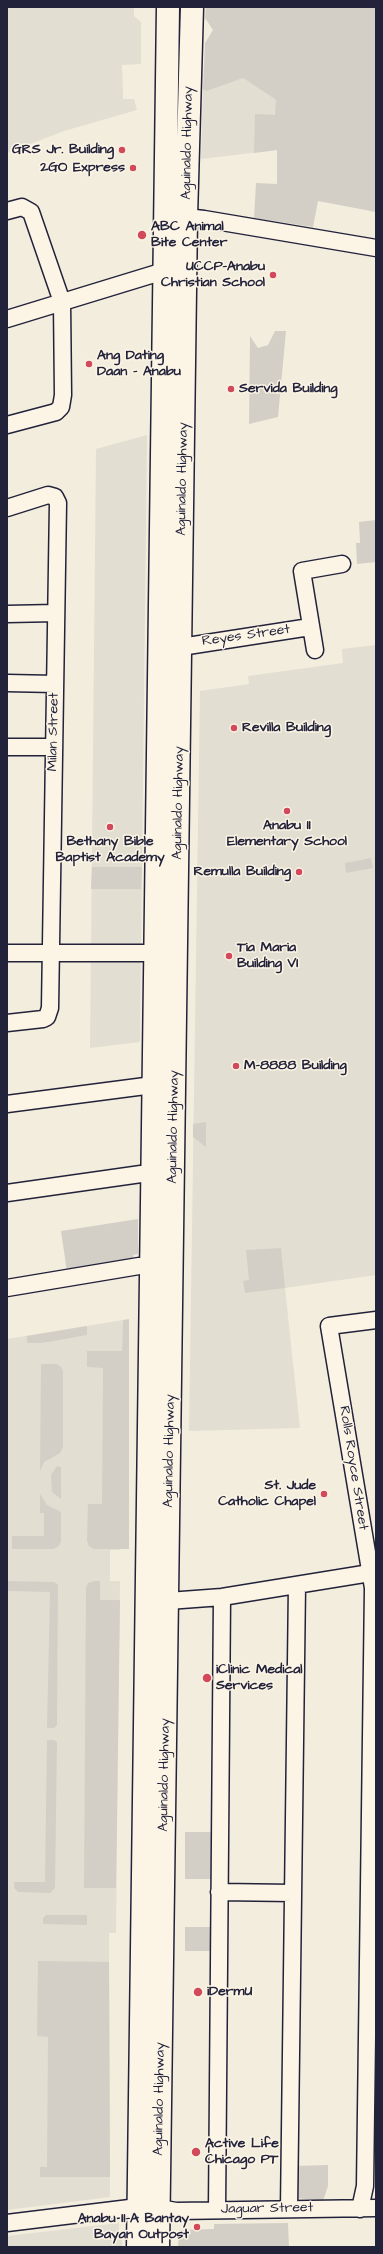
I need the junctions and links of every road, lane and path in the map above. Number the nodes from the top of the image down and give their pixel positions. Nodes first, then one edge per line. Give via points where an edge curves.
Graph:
1 (168, 7) edge
2 (192, 7) edge
3 (7, 210) edge
4 (164, 215) junction
5 (186, 217) junction
6 (376, 248) edge
7 (164, 271) junction
8 (186, 271) junction
9 (62, 302) junction
10 (7, 320) edge
11 (7, 425) edge
12 (7, 508) edge
13 (342, 564) dead end
14 (160, 569) junction
15 (182, 570) junction
16 (56, 613) junction
17 (7, 614) edge
18 (310, 627) junction
19 (181, 647) junction
20 (314, 650) dead end
21 (7, 683) edge
22 (55, 684) junction
23 (7, 747) edge
24 (54, 748) junction
25 (51, 953) junction
26 (155, 953) junction
27 (177, 953) junction
28 (7, 954) edge
29 (7, 1023) edge
30 (153, 1085) junction
31 (7, 1104) edge
32 (152, 1174) junction
33 (174, 1176) junction
34 (7, 1192) edge
35 (172, 1265) junction
36 (151, 1266) junction
37 (7, 1288) edge
38 (376, 1320) edge
39 (370, 1573) junction
40 (297, 1585) junction
41 (222, 1597) junction
42 (168, 1601) junction
43 (374, 1646) edge
44 (374, 1720) edge
45 (373, 1790) edge
46 (219, 1892) junction
47 (293, 1893) junction
48 (372, 1912) edge
49 (372, 1980) edge
50 (371, 2054) edge
51 (371, 2131) edge
52 (148, 2207) junction
53 (289, 2208) junction
54 (376, 2208) edge
55 (360, 2209) junction
56 (216, 2210) junction
57 (7, 2223) edge
58 (138, 2247) edge
59 (158, 2247) edge

1 - 4 highway, Aguinaldo Highway
2 - 5 highway, Aguinaldo Highway
3 - 9 street via 22,207 31,212
4 - 5 street
4 - 7 highway, Aguinaldo Highway
5 - 6 street
5 - 8 highway, Aguinaldo Highway
7 - 8 street
7 - 9 street
7 - 14 highway, Aguinaldo Highway
8 - 15 highway, Aguinaldo Highway
9 - 10 street
9 - 11 street via 61,407 51,414
12 - 16 street, Milan Street via 48,495 57,499
13 - 18 street via 302,571
14 - 15 highway
14 - 26 highway, Aguinaldo Highway
15 - 19 highway, Aguinaldo Highway
16 - 17 street
16 - 22 street, Milan Street
18 - 19 street, Reyes Street
18 - 20 street
19 - 27 highway, Aguinaldo Highway
21 - 22 street
22 - 24 street, Milan Street
23 - 24 street
24 - 25 street, Milan Street
25 - 26 street
25 - 28 street
25 - 29 street, Milan Street via 50,1008 47,1017
26 - 27 street
26 - 30 highway, Aguinaldo Highway
27 - 33 highway, Aguinaldo Highway
30 - 31 street
30 - 32 highway, Aguinaldo Highway
32 - 33 street
32 - 34 street
32 - 36 highway, Aguinaldo Highway
33 - 35 highway, Aguinaldo Highway
35 - 36 street
35 - 42 highway, Aguinaldo Highway
36 - 37 street
36 - 52 highway, Aguinaldo Highway
38 - 39 street, Rolls Royce Street via 329,1326
39 - 40 street
39 - 43 street, Rolls Royce Street via 373,1588
40 - 41 street
40 - 47 street
41 - 42 street
41 - 46 street
42 - 52 highway, Aguinaldo Highway
43 - 44 street, Rolls Royce Street
44 - 45 street, Rolls Royce Street
45 - 48 street, Rolls Royce Street
46 - 47 street
46 - 56 street
47 - 53 street
48 - 49 street, Rolls Royce Street
49 - 50 street, Rolls Royce Street
50 - 51 street, Rolls Royce Street
51 - 55 street, Rolls Royce Street
52 - 56 street, Jaguar Street via 176,2211
52 - 57 street, Jaguar Street
52 - 58 highway, Aguinaldo Highway
52 - 59 highway, Aguinaldo Highway
53 - 55 street, Jaguar Street
53 - 56 street, Jaguar Street
54 - 55 street, Jaguar Street

